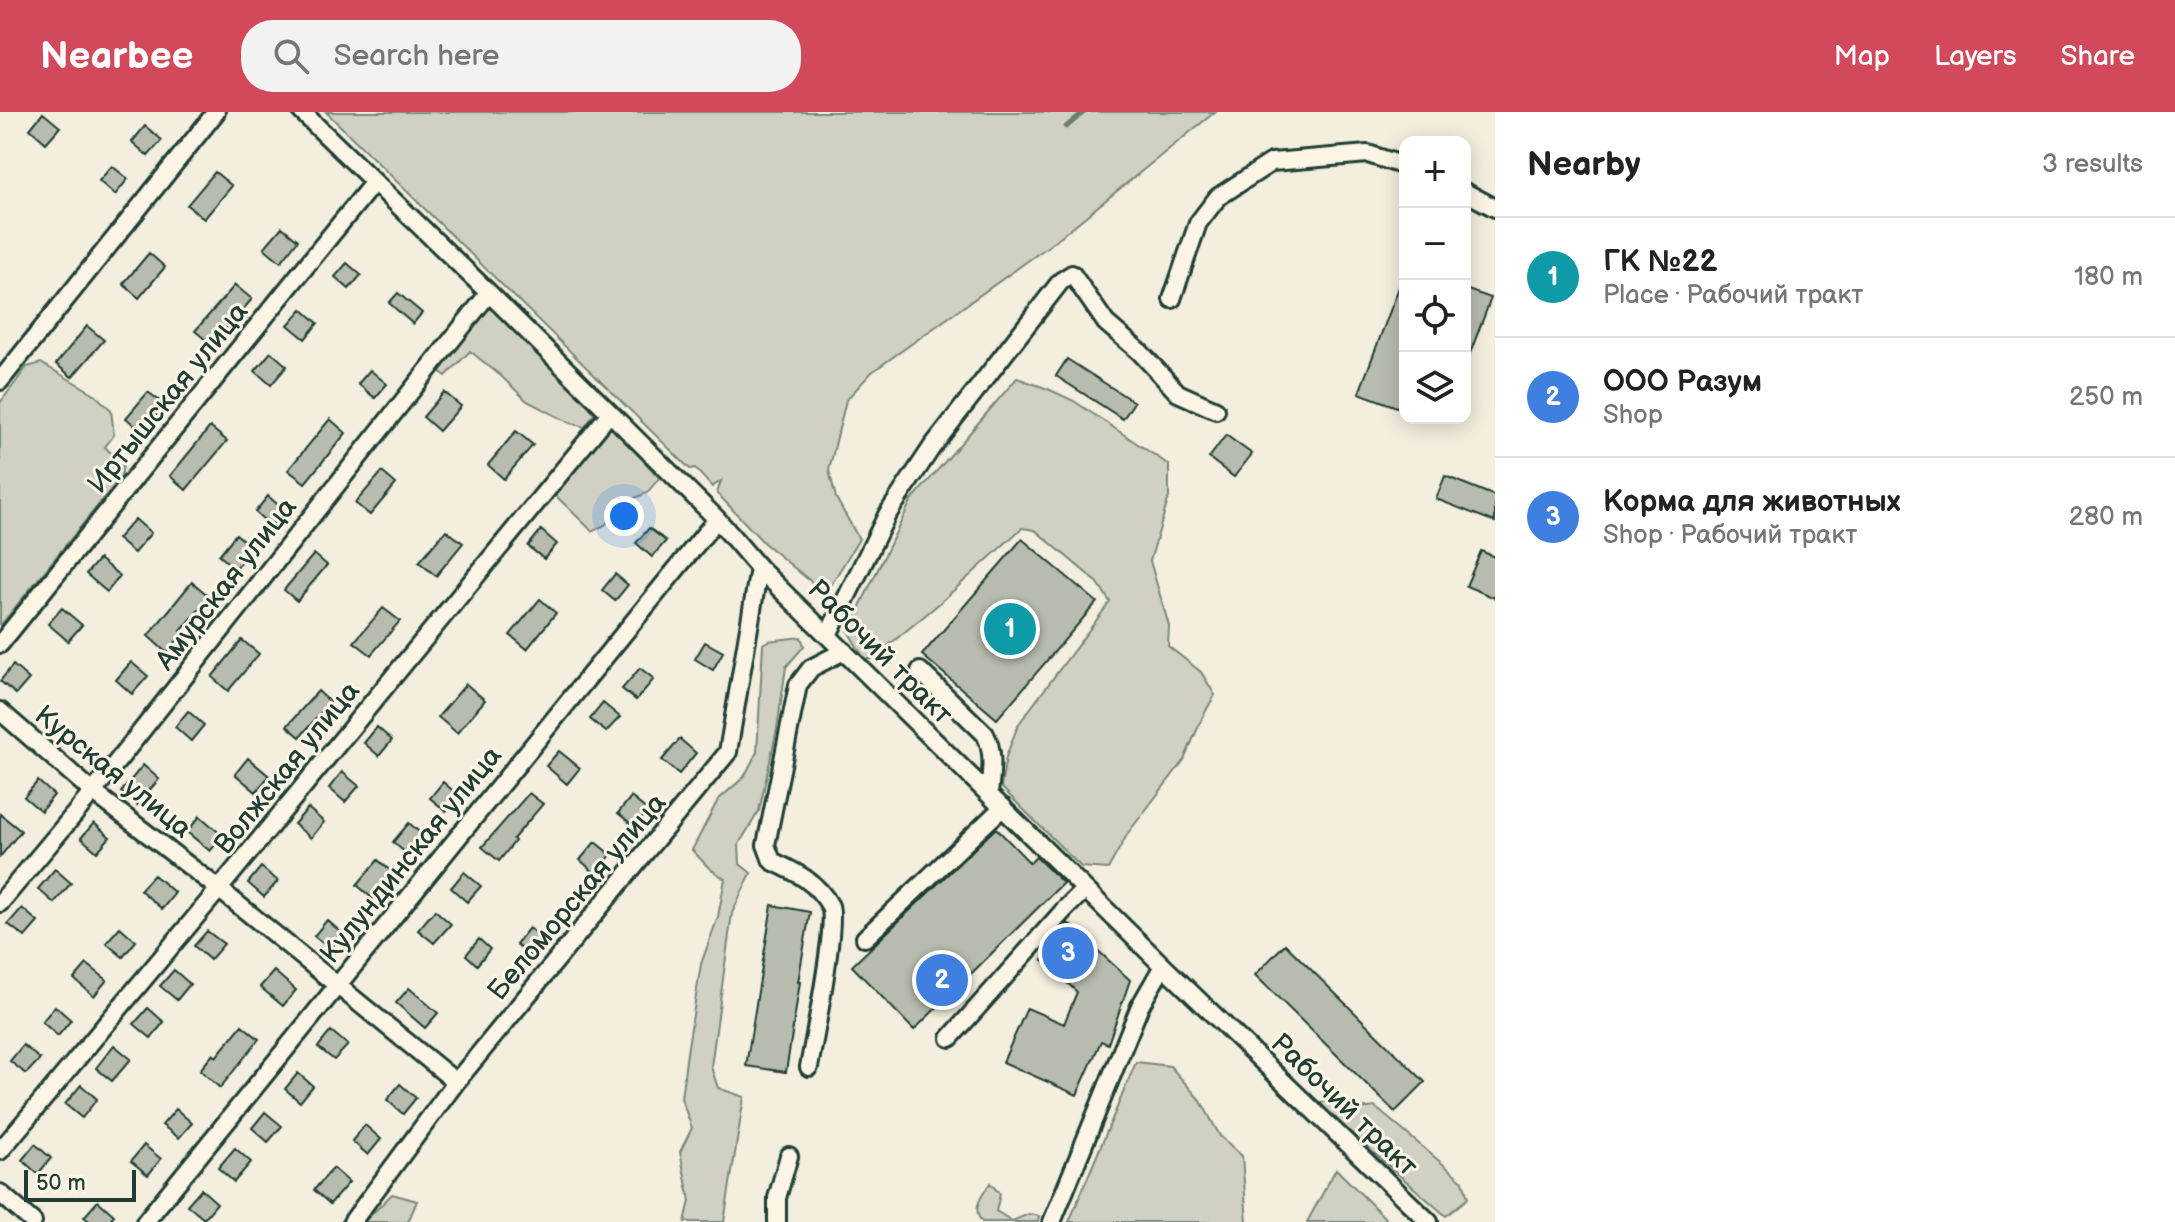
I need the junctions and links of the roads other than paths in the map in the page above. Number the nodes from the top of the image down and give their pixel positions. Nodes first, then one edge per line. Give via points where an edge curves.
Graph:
1 (216, 112) edge
2 (302, 112) edge
3 (1399, 164) edge
4 (374, 182) junction
5 (1471, 195) edge
6 (1495, 208) edge
7 (489, 293) junction
8 (1172, 299) dead end
9 (0, 381) edge
10 (1216, 410) dead end
11 (610, 413) junction
12 (717, 519) junction
13 (759, 568) junction
14 (828, 635) junction
15 (0, 644) edge
16 (844, 651) junction
17 (920, 671) dead end
18 (0, 711) edge
19 (93, 792) junction
20 (989, 794) junction
21 (1003, 807) junction
22 (219, 889) junction
23 (1085, 889) junction
24 (0, 903) edge
25 (865, 938) dead end
26 (1163, 966) junction
27 (337, 985) junction
28 (950, 1038) dead end
29 (809, 1067) dead end
30 (456, 1082) junction
31 (0, 1151) edge
32 (789, 1156) dead end
33 (0, 1193) edge
34 (33, 1222) edge
35 (145, 1222) edge
36 (352, 1222) edge
37 (777, 1222) edge
38 (1052, 1222) edge
39 (1429, 1222) edge

1 - 9 street
2 - 4 street, Рабочий тракт
3 - 8 street via 1368,154 1272,162 1218,197 1198,223
4 - 7 street, Рабочий тракт
4 - 15 street, Иртышская улица
5 - 6 street
7 - 11 street, Рабочий тракт
7 - 19 street, Амурская улица
10 - 14 street via 1178,393 1106,323 1072,274 1061,281 932,447 887,515
11 - 12 street, Рабочий тракт
11 - 22 street, Волжская улица
12 - 13 street, Рабочий тракт
12 - 27 street, Кулундинская улица
13 - 14 street, Рабочий тракт
13 - 30 street, Беломорская улица via 728,752
14 - 16 street, Рабочий тракт
16 - 20 street, Рабочий тракт
16 - 29 street via 811,668 798,685 766,845 772,861 801,874 832,910
17 - 20 street via 985,734 992,756
18 - 19 street, Курская улица
19 - 22 street, Курская улица
19 - 24 street, Амурская улица
20 - 21 street, Рабочий тракт
21 - 23 street, Рабочий тракт
21 - 25 street
22 - 27 street, Курская улица
22 - 31 street, Волжская улица
23 - 26 street, Рабочий тракт
23 - 28 street
26 - 38 street via 1140,1006
26 - 39 street, Рабочий тракт
27 - 30 street, Курская улица
27 - 35 street, Кулундинская улица
30 - 36 street, Беломорская улица
32 - 37 street via 777,1198
33 - 34 street

